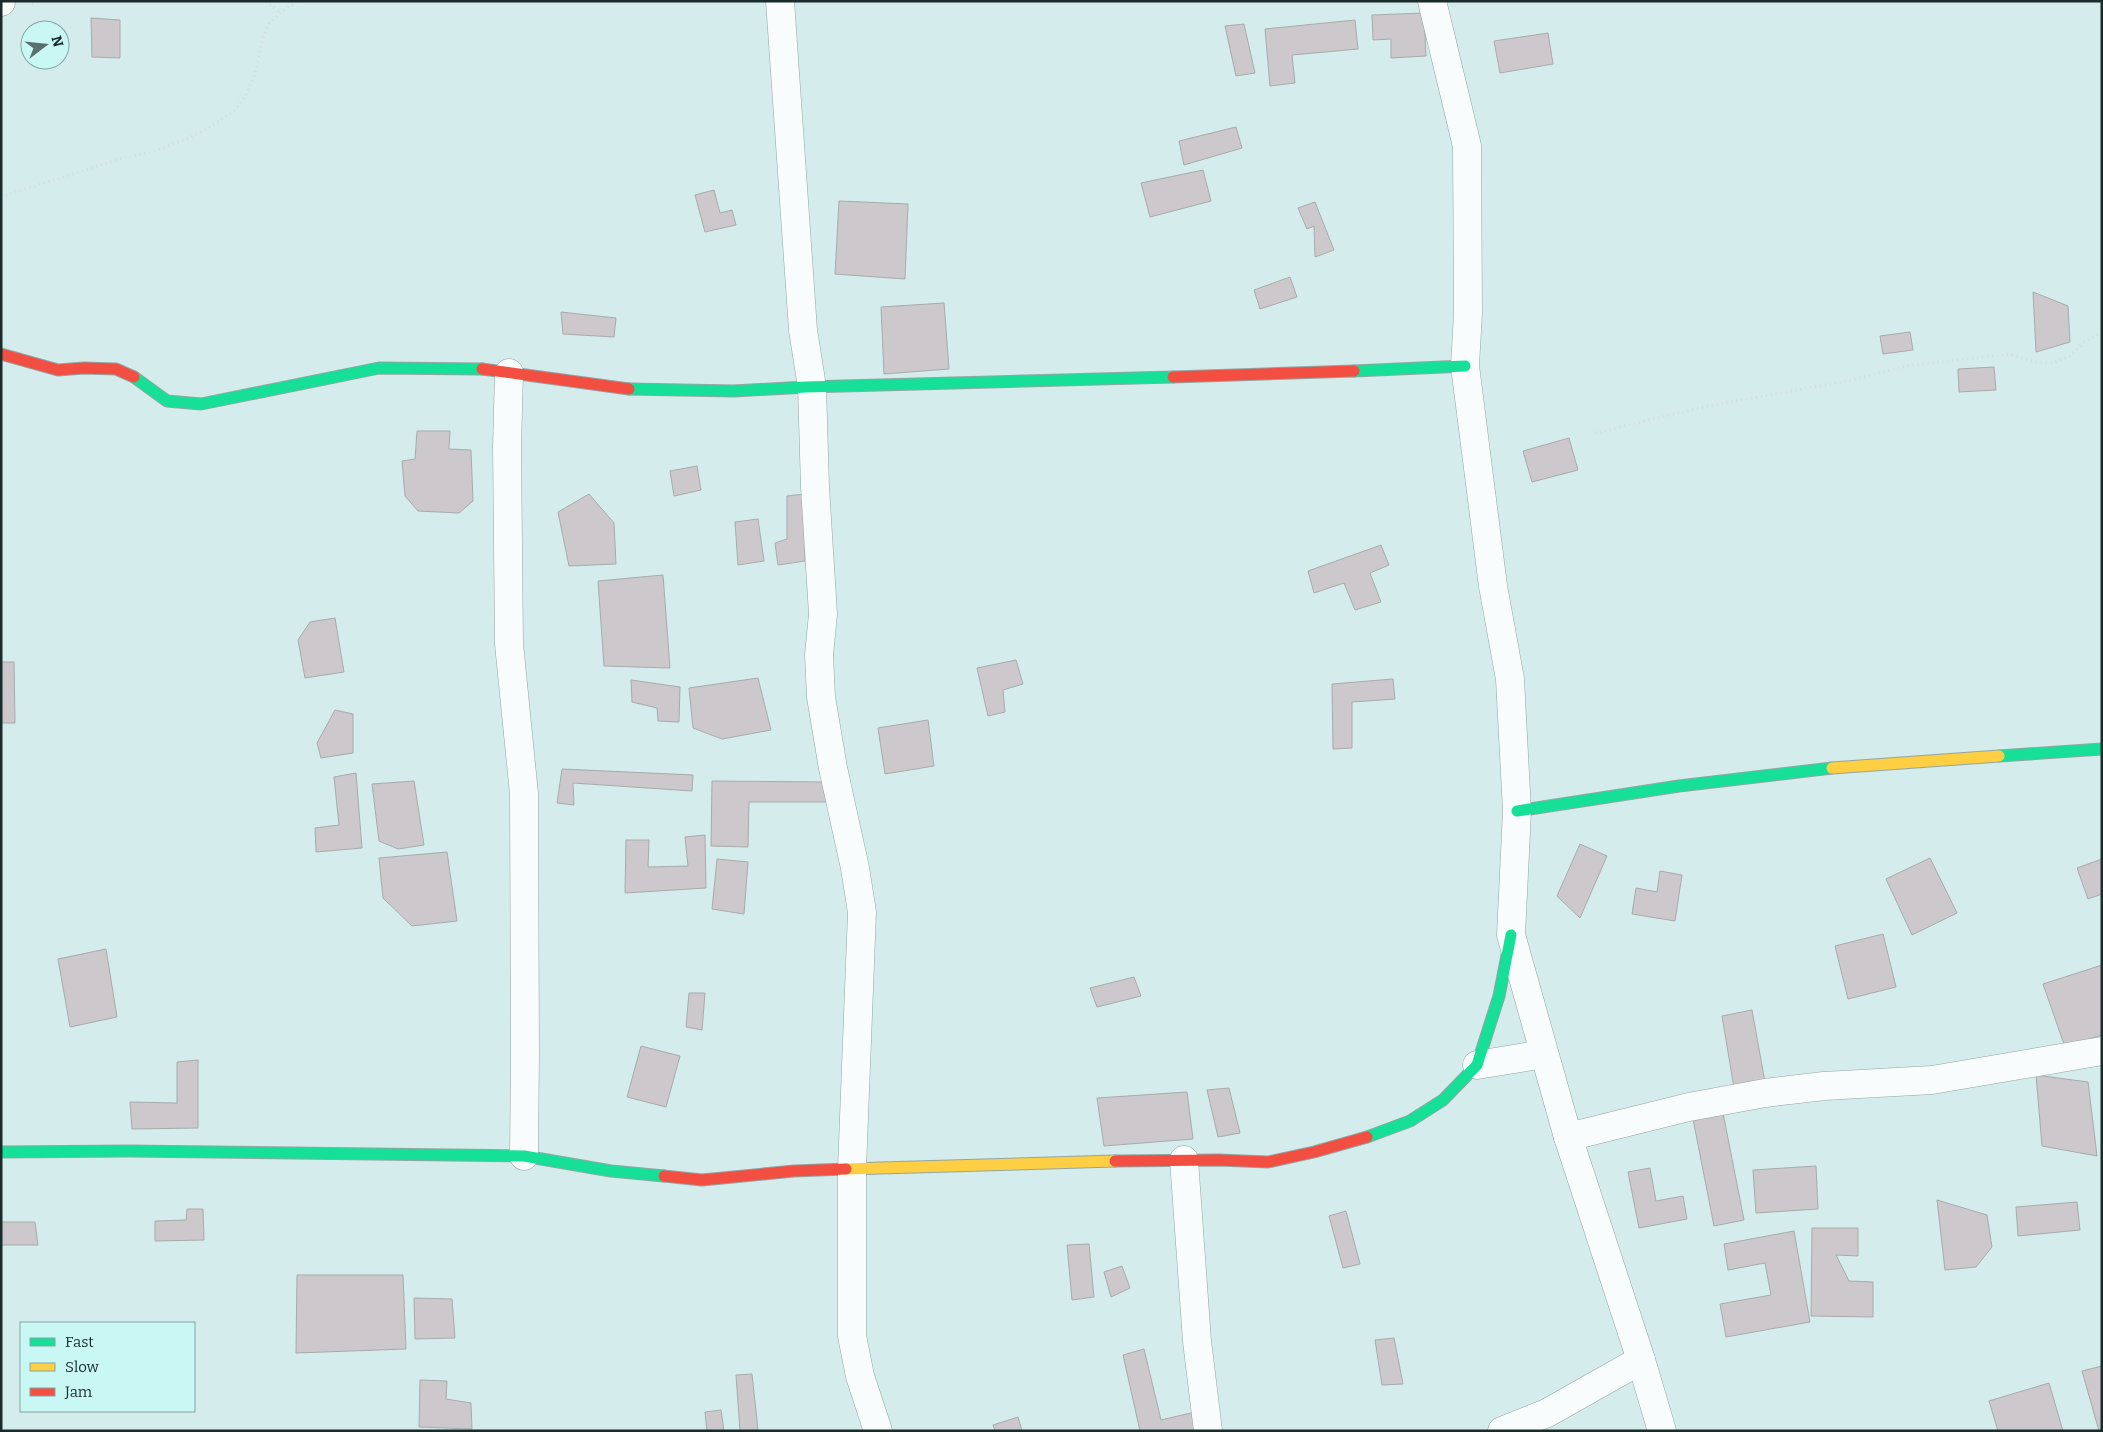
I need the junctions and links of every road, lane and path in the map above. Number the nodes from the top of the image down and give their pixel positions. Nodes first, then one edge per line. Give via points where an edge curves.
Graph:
1 (266, 1) edge
2 (297, 1) edge
3 (780, 1) edge
4 (1432, 1) edge
5 (280, 13) junction
6 (1, 197) edge
7 (2102, 333) edge
8 (1, 354) edge
9 (1465, 366) junction
10 (509, 373) junction
11 (812, 387) junction
12 (1595, 433) dead end
13 (2102, 749) edge
14 (1517, 811) junction
15 (1511, 935) junction
16 (2102, 1050) edge
17 (1544, 1054) junction
18 (1477, 1065) junction
19 (1568, 1137) junction
20 (1, 1152) edge
21 (524, 1156) junction
22 (1184, 1160) junction
23 (852, 1168) junction
24 (1641, 1360) junction
25 (878, 1431) edge
26 (1208, 1431) edge
27 (1502, 1431) edge
28 (1662, 1431) edge

1 - 5 path
2 - 5 path
3 - 11 street via 803,330
4 - 9 street via 1467,146 1468,313
5 - 6 path via 268,25 247,93 235,110 212,126 152,152 119,159
7 - 12 path via 2084,342 2069,357 2052,363 2034,362 2010,354 1905,366 1853,380 1708,406
8 - 10 street via 58,370 116,369 137,378 168,401 201,404 379,368 474,368
9 - 11 street via 1266,375
9 - 14 street via 1493,586 1510,679
10 - 11 street via 639,390 734,391
10 - 21 street via 509,644 524,794
11 - 23 street via 823,614 819,655 821,697 862,912
13 - 14 street via 1847,766 1679,786
14 - 15 street
15 - 17 street
15 - 18 street via 1499,996
16 - 19 street via 1932,1080 1765,1093 1689,1107
17 - 18 street
17 - 19 street
18 - 22 street via 1443,1100 1410,1121 1361,1139 1268,1162
19 - 24 street
20 - 21 street
21 - 23 street via 612,1171 702,1180
22 - 23 street
22 - 26 street via 1197,1341
23 - 25 street via 852,1336 860,1376
24 - 27 street via 1547,1413
24 - 28 street

